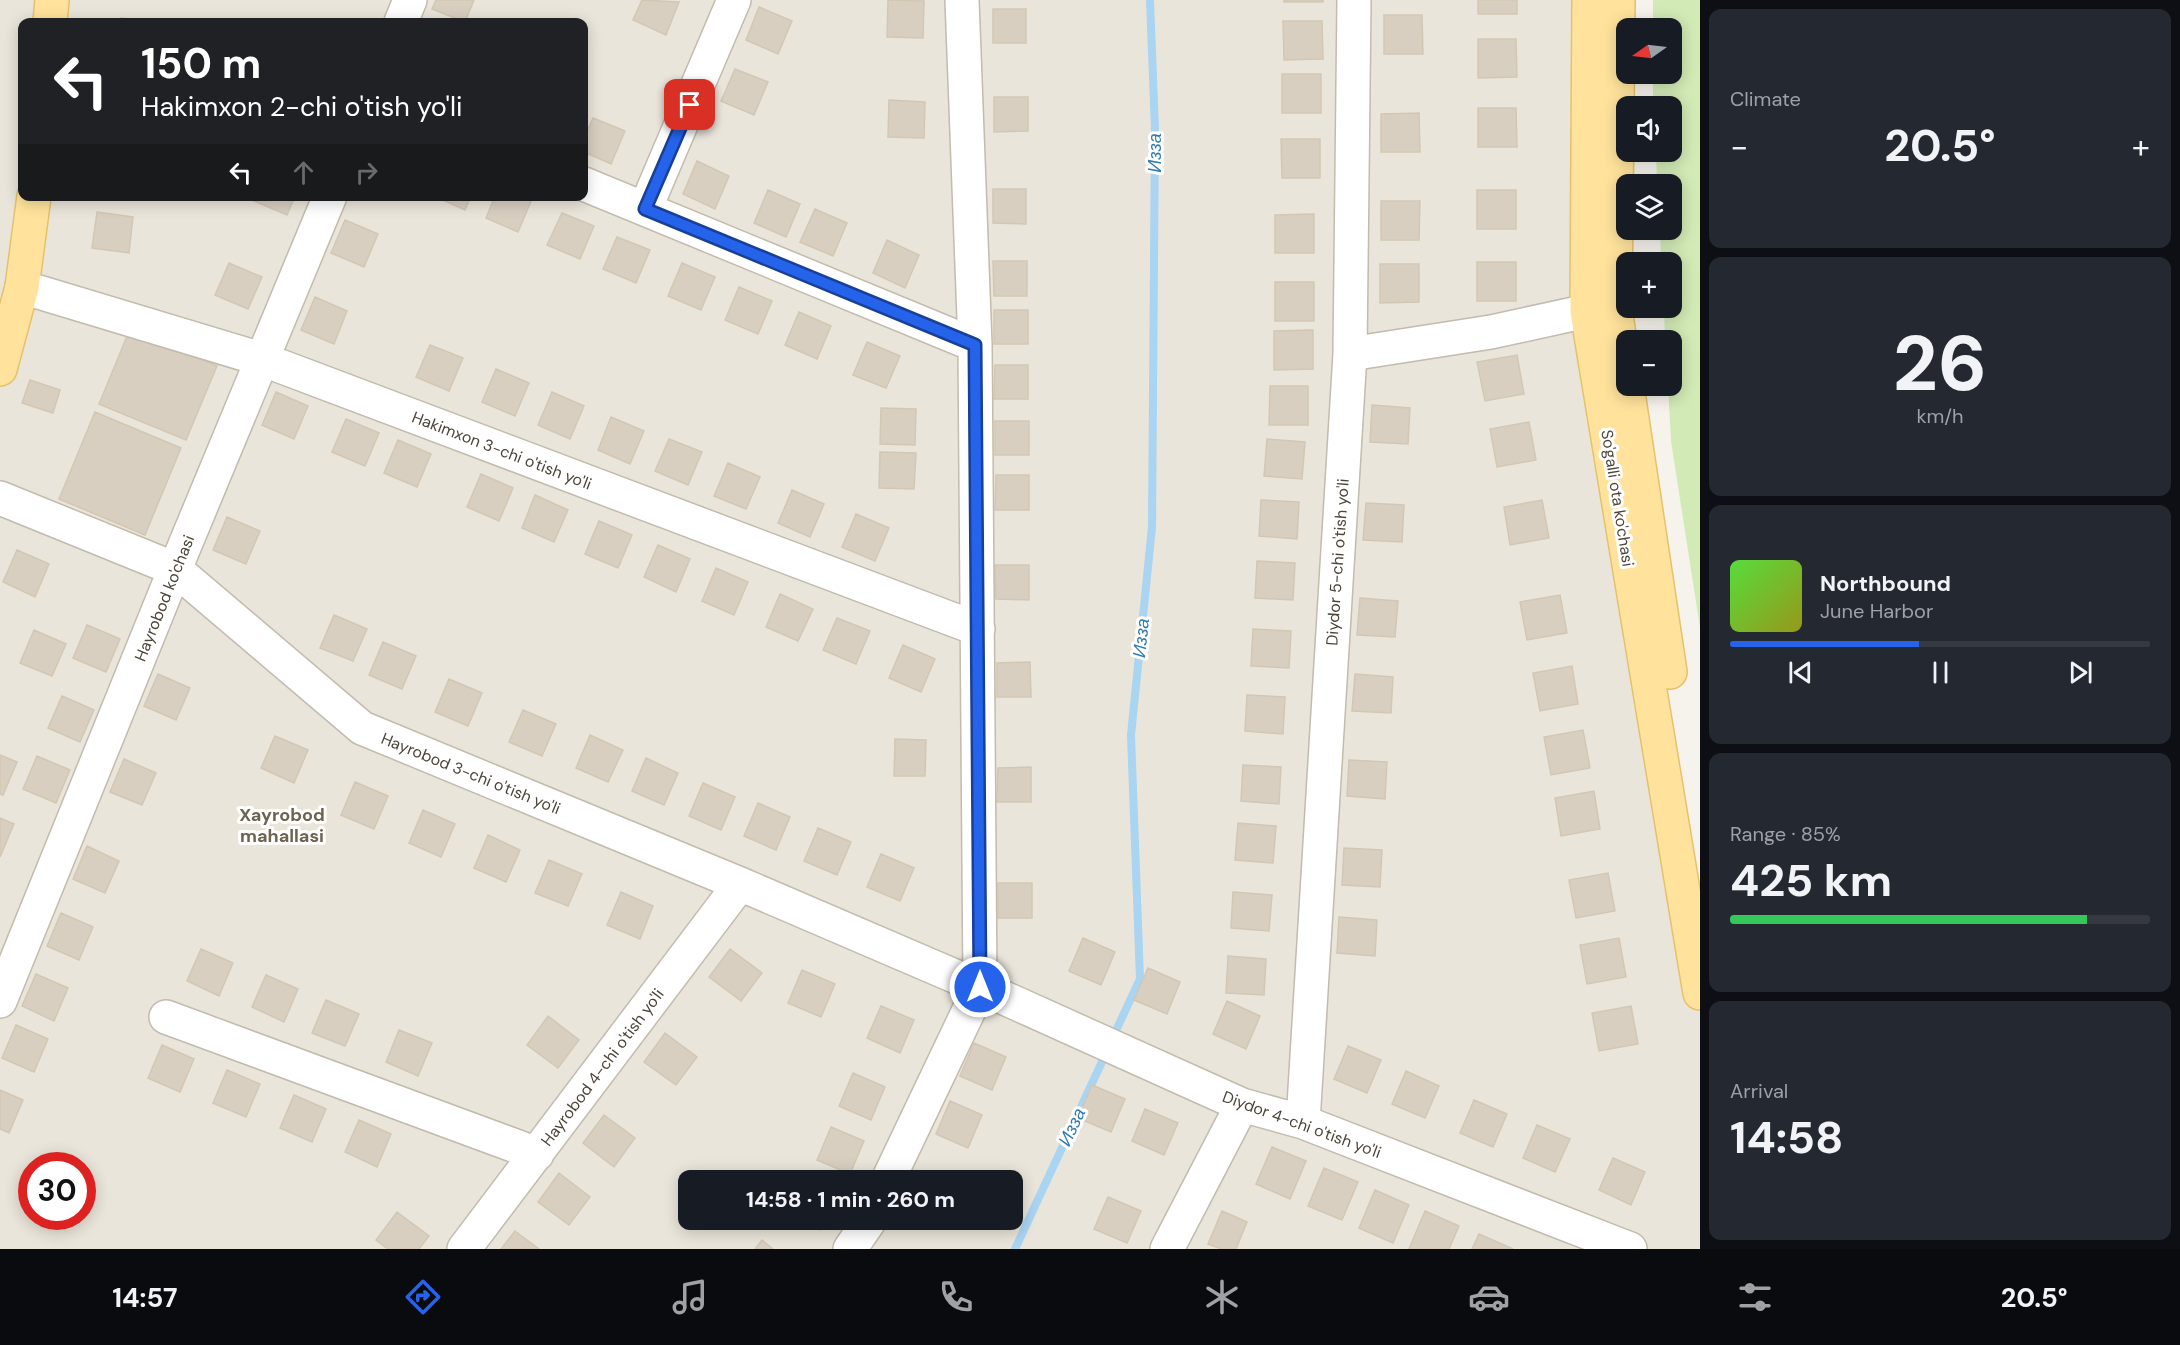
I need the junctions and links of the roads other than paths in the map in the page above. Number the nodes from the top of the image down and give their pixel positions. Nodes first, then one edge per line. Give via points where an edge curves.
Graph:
1 (52, 0) edge
2 (410, 0) edge
3 (734, 0) edge
4 (962, 0) edge
5 (1354, 0) edge
6 (1589, 0) edge
7 (1618, 0) edge
8 (50, 18) edge
9 (403, 18) edge
10 (588, 186) edge
11 (33, 201) edge
12 (328, 201) edge
13 (645, 209) junction
14 (22, 287) junction
15 (1601, 310) junction
16 (975, 345) junction
17 (1616, 352) edge
18 (1350, 354) junction
19 (264, 360) junction
20 (0, 369) edge
21 (1629, 396) edge
22 (0, 498) edge
23 (175, 569) junction
24 (978, 629) junction
25 (1700, 866) edge
26 (740, 884) junction
27 (980, 987) junction
28 (1700, 993) edge
29 (0, 1002) edge
30 (166, 1017) dead end
31 (1242, 1105) junction
32 (1303, 1122) junction
33 (537, 1154) junction
34 (893, 1170) edge
35 (863, 1230) edge
36 (464, 1249) edge
37 (850, 1249) edge
38 (1167, 1249) edge
39 (1630, 1249) edge

1 - 8 main road
2 - 9 street
3 - 13 street
4 - 16 street
5 - 18 street, Diydor 5-chi o'tish yo'li
6 - 15 main road, So'galli ota ko'chasi
7 - 15 main road, So'galli ota ko'chasi
10 - 13 street
11 - 14 main road
12 - 19 street, Hayrobod ko'chasi
13 - 16 street
14 - 19 street, Hakimxon 3-chi o'tish yo'li
14 - 20 main road
15 - 17 main road, So'galli ota ko'chasi
15 - 18 street
15 - 28 main road, So'galli ota ko'chasi
16 - 24 street
18 - 32 street, Diydor 5-chi o'tish yo'li
19 - 23 street, Hayrobod ko'chasi
19 - 24 street, Hakimxon 3-chi o'tish yo'li
21 - 25 main road, So'galli ota ko'chasi
22 - 23 street, Hayrobod 3-chi o'tish yo'li
23 - 26 street, Hayrobod 3-chi o'tish yo'li via 362,728
23 - 29 street, Hayrobod ko'chasi
24 - 27 street
26 - 27 street, Hayrobod 3-chi o'tish yo'li
26 - 33 street, Hayrobod 4-chi o'tish yo'li
27 - 31 street, Diydor 4-chi o'tish yo'li
27 - 34 street
30 - 33 street
31 - 32 street, Diydor 4-chi o'tish yo'li
31 - 38 street
32 - 39 street, Diydor 4-chi o'tish yo'li
33 - 36 street, Hayrobod 4-chi o'tish yo'li
35 - 37 street

